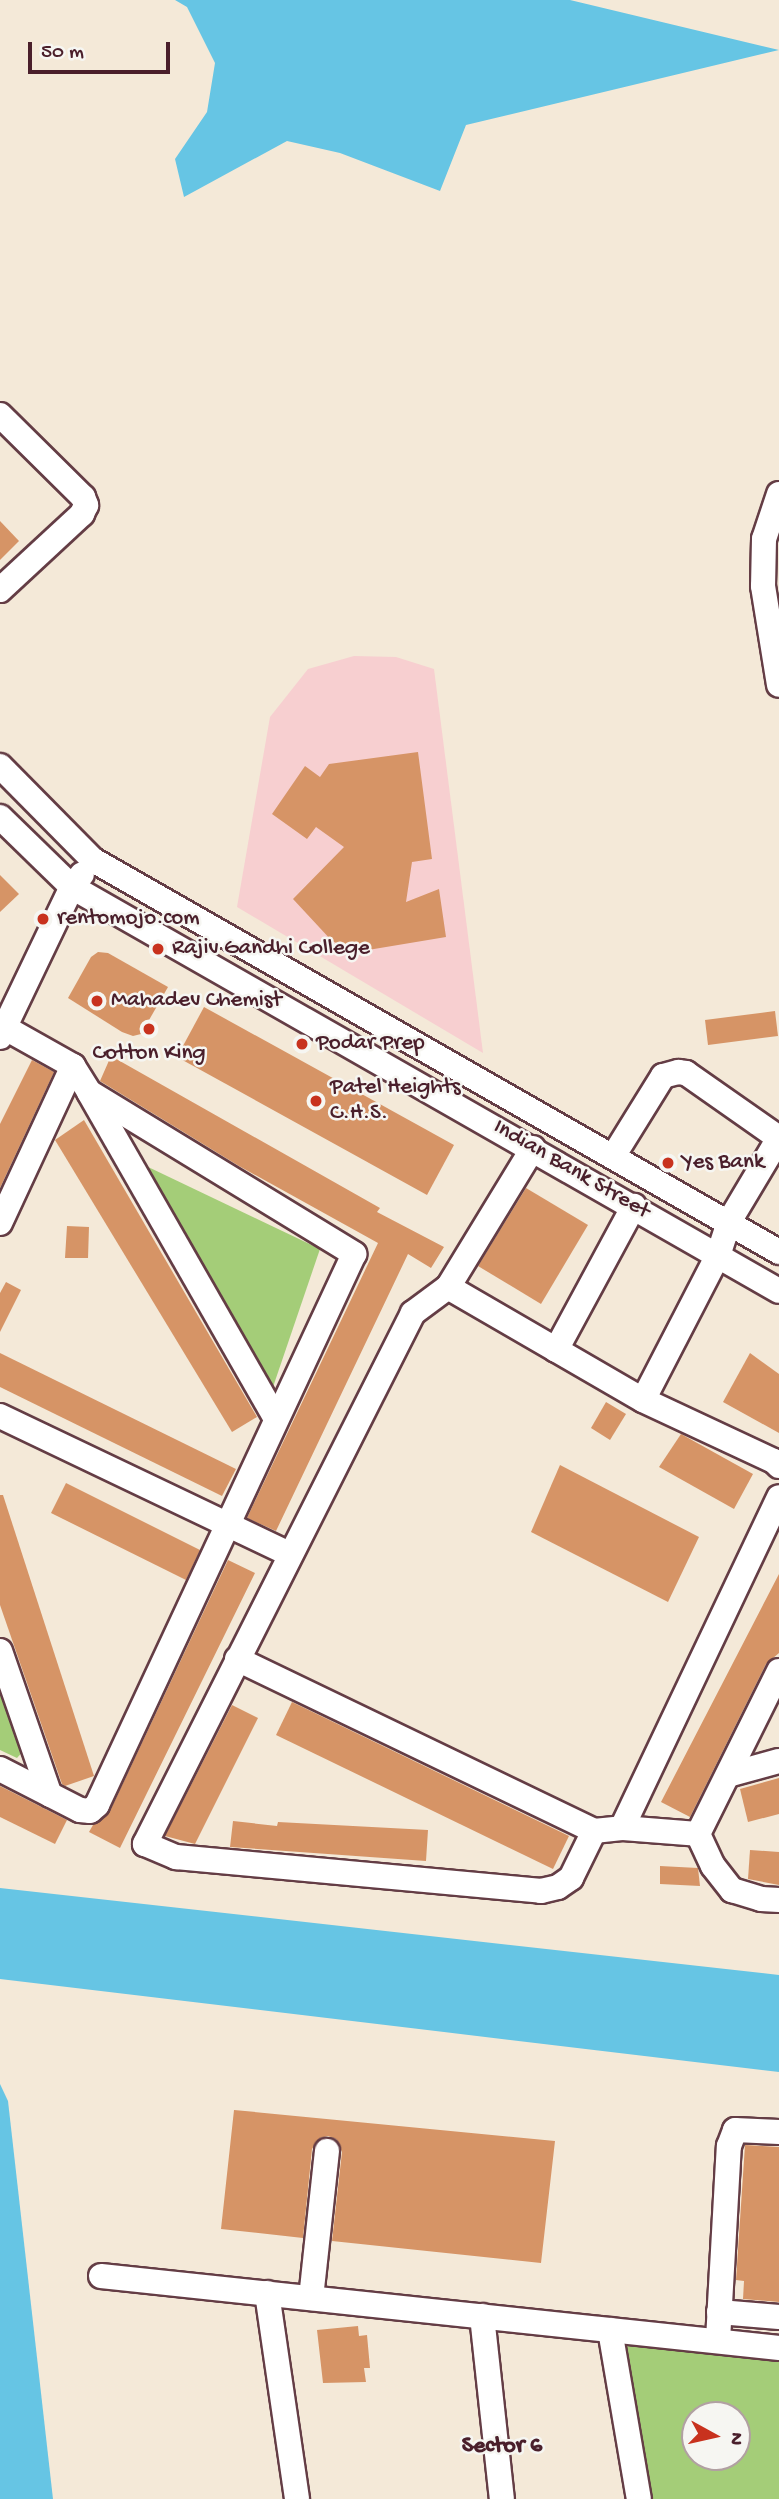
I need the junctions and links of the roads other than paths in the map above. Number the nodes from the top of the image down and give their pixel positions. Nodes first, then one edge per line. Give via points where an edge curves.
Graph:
1 (0, 415) edge
2 (779, 494) edge
3 (774, 522) edge
4 (0, 590) edge
5 (779, 685) edge
6 (0, 766) edge
7 (0, 817) edge
8 (93, 860) junction
9 (72, 887) junction
10 (1, 1030) edge
11 (73, 1066) junction
12 (89, 1092) junction
13 (533, 1148) junction
14 (614, 1155) junction
15 (635, 1206) junction
16 (729, 1222) junction
17 (0, 1223) edge
18 (779, 1252) edge
19 (718, 1255) junction
20 (448, 1287) junction
21 (779, 1291) edge
22 (556, 1350) junction
23 (643, 1399) junction
24 (0, 1416) edge
25 (276, 1419) junction
26 (779, 1466) edge
27 (779, 1497) edge
28 (227, 1525) junction
29 (289, 1554) junction
30 (0, 1651) edge
31 (237, 1659) junction
32 (779, 1671) edge
33 (779, 1761) edge
34 (0, 1769) edge
35 (728, 1774) junction
36 (50, 1795) junction
37 (622, 1828) junction
38 (594, 1831) junction
39 (698, 1834) junction
40 (779, 1900) edge
41 (779, 2132) edge
42 (327, 2151) dead end
43 (101, 2276) dead end
44 (267, 2293) junction
45 (311, 2298) junction
46 (719, 2312) junction
47 (482, 2316) junction
48 (779, 2317) edge
49 (610, 2330) junction
50 (718, 2340) junction
51 (779, 2348) edge
52 (297, 2499) edge
53 (502, 2499) edge
54 (639, 2499) edge

1 - 4 street via 86,505 82,514
2 - 3 street
3 - 5 street via 764,539 763,586
6 - 8 street, Indian Bank Street
7 - 9 street, Indian Bank Street
8 - 9 street
8 - 14 street, Indian Bank Street
9 - 10 street
9 - 13 street, Indian Bank Street
10 - 11 street
11 - 12 street
11 - 17 street
12 - 25 street
12 - 25 street via 354,1254
13 - 15 street, Indian Bank Street
13 - 20 street
14 - 16 street, Indian Bank Street
14 - 16 street via 663,1076 687,1073 779,1138
15 - 19 street, Indian Bank Street
15 - 22 street
16 - 18 street, Indian Bank Street
16 - 19 street
19 - 21 street, Indian Bank Street
19 - 23 street
20 - 22 street
20 - 29 street via 413,1313
22 - 23 street
23 - 26 street
24 - 28 street
25 - 28 street
27 - 37 street
28 - 29 street
28 - 36 street via 97,1805 90,1811 80,1810
29 - 31 street
30 - 36 street
31 - 38 street
31 - 38 street via 145,1844 176,1857 541,1891 571,1878
32 - 35 street
33 - 35 street
34 - 36 street
35 - 39 street
37 - 38 street
37 - 39 street
39 - 40 street via 713,1866 732,1890
41 - 46 street via 735,2130 729,2146
42 - 45 street
43 - 44 street
44 - 45 street
44 - 52 street
45 - 47 street
46 - 48 street
46 - 50 street
47 - 49 street
47 - 53 street
49 - 50 street
49 - 54 street
50 - 51 street

